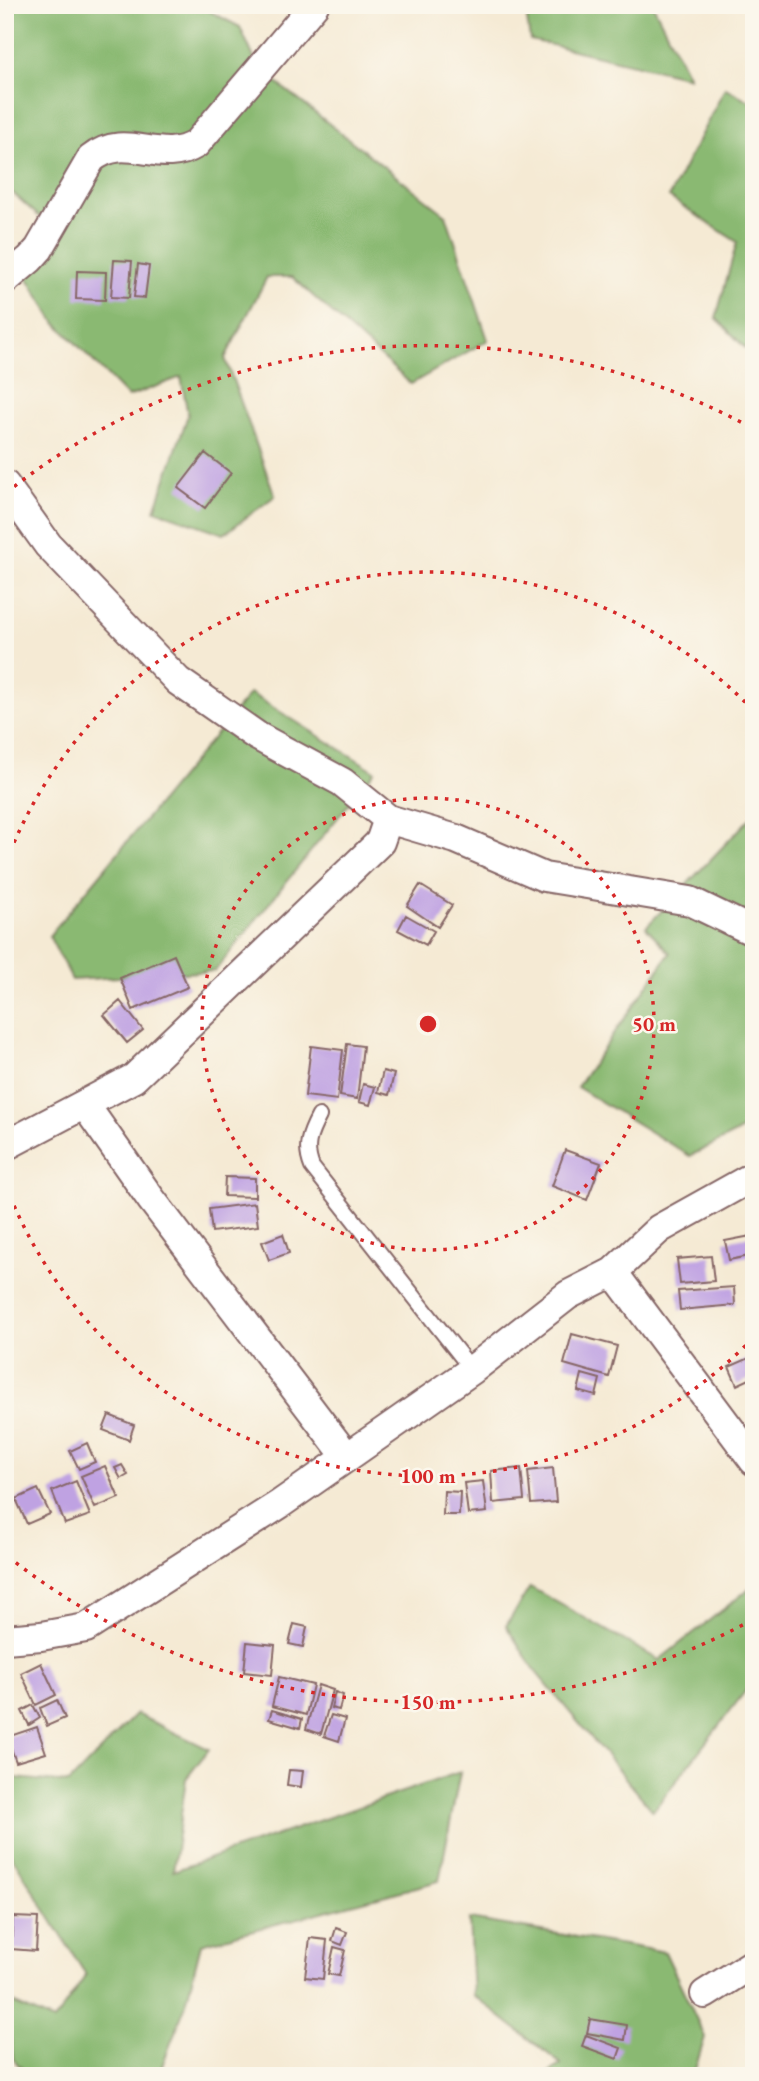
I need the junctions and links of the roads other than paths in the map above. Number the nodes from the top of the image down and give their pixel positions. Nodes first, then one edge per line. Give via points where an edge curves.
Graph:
1 (314, 5) edge
2 (5, 280) edge
3 (5, 485) edge
4 (388, 819) junction
5 (754, 932) edge
6 (85, 1105) junction
7 (319, 1116) dead end
8 (5, 1146) edge
9 (754, 1176) edge
10 (613, 1272) junction
11 (472, 1370) junction
12 (347, 1457) junction
13 (754, 1461) edge
14 (5, 1639) edge
15 (754, 1963) edge
16 (705, 1994) dead end

1 - 2 street via 196,144 175,153 113,146 92,159 39,249
3 - 4 street via 48,545 178,681 257,736 342,782
4 - 5 street via 456,839 544,877 690,901
4 - 6 street via 380,842 134,1078
6 - 8 street
6 - 12 street
7 - 11 lane via 307,1144 312,1167
9 - 10 street via 659,1230
10 - 11 street via 568,1295
10 - 13 street
11 - 12 street
12 - 14 street via 86,1628
15 - 16 street

